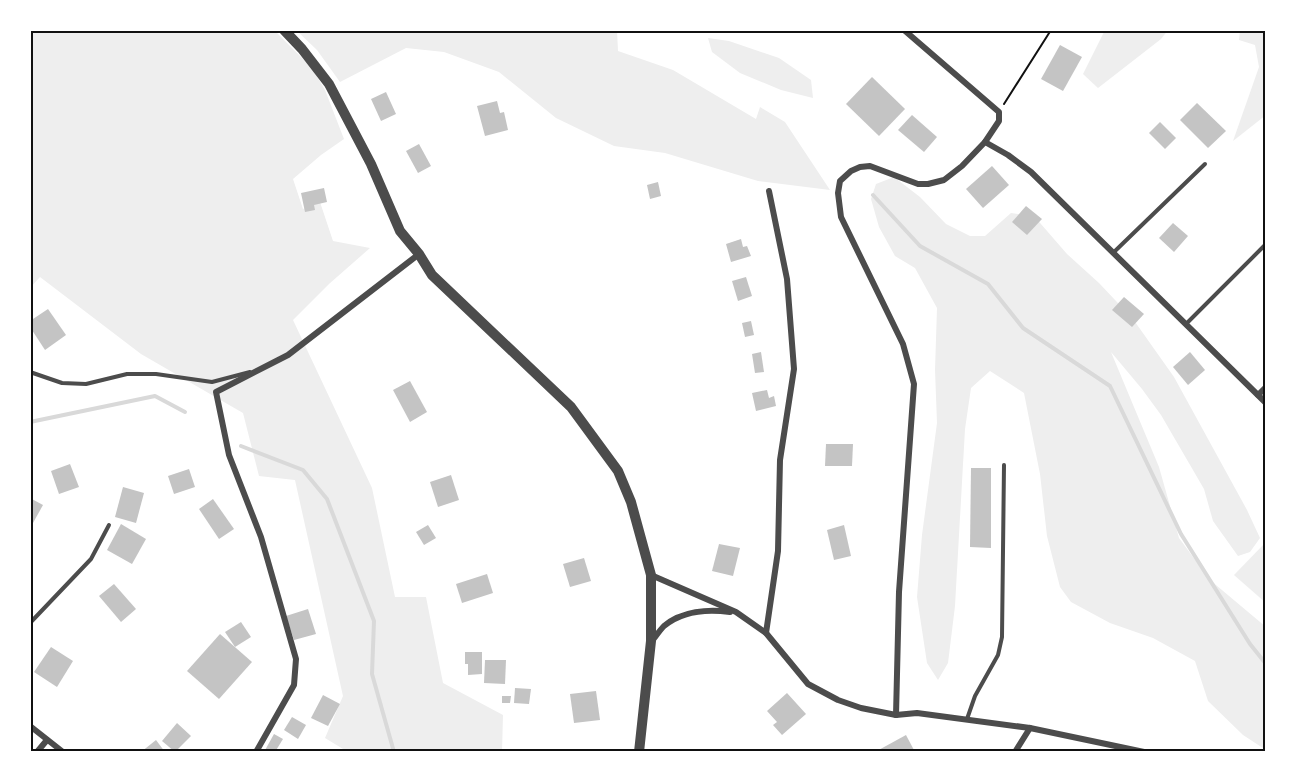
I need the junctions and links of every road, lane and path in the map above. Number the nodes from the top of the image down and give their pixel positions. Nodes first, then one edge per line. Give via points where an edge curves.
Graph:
1 (284, 30) edge
2 (904, 30) edge
3 (1051, 30) edge
4 (999, 112) junction
5 (985, 142) junction
6 (1205, 164) dead end
7 (769, 191) dead end
8 (1266, 244) edge
9 (1114, 252) junction
10 (419, 254) junction
11 (1186, 324) junction
12 (259, 370) junction
13 (30, 372) edge
14 (1266, 387) edge
15 (1258, 395) junction
16 (1266, 403) edge
17 (1004, 465) dead end
18 (109, 525) dead end
19 (651, 575) junction
20 (736, 612) junction
21 (30, 623) edge
22 (766, 633) junction
23 (651, 642) junction
24 (896, 715) junction
25 (967, 720) junction
26 (30, 726) edge
27 (1030, 728) junction
28 (47, 740) junction
29 (1121, 750) edge
30 (38, 752) edge
31 (63, 752) edge
32 (256, 752) edge
33 (639, 752) edge
34 (1015, 752) edge
35 (1144, 752) edge

1 - 10 street via 329,84 371,164 400,231
2 - 4 street
3 - 4 path
4 - 5 street via 999,121
5 - 9 street via 1031,172
5 - 24 street via 944,180 918,184 870,166 860,167 840,181 838,193 841,217 903,344 914,384 899,592
6 - 9 lane
7 - 22 street via 787,279 794,369 780,460 778,551
8 - 11 lane
9 - 11 street
10 - 12 street via 288,355
10 - 19 street via 432,275 571,407 618,471 631,502
11 - 15 street
12 - 13 lane via 212,381 128,374 86,384 62,383
12 - 32 street via 216,392 229,455 261,537 296,659 294,685
14 - 15 street
15 - 16 street
17 - 25 lane via 1002,637 998,655 975,696
18 - 21 lane via 92,559
19 - 20 street
19 - 23 street
20 - 22 street
20 - 23 street via 690,613 665,625
22 - 24 street via 808,684 838,700
23 - 33 street
24 - 25 street via 917,713
25 - 27 street
26 - 28 street
27 - 29 street
27 - 34 street
28 - 30 street
28 - 31 street
29 - 35 street

